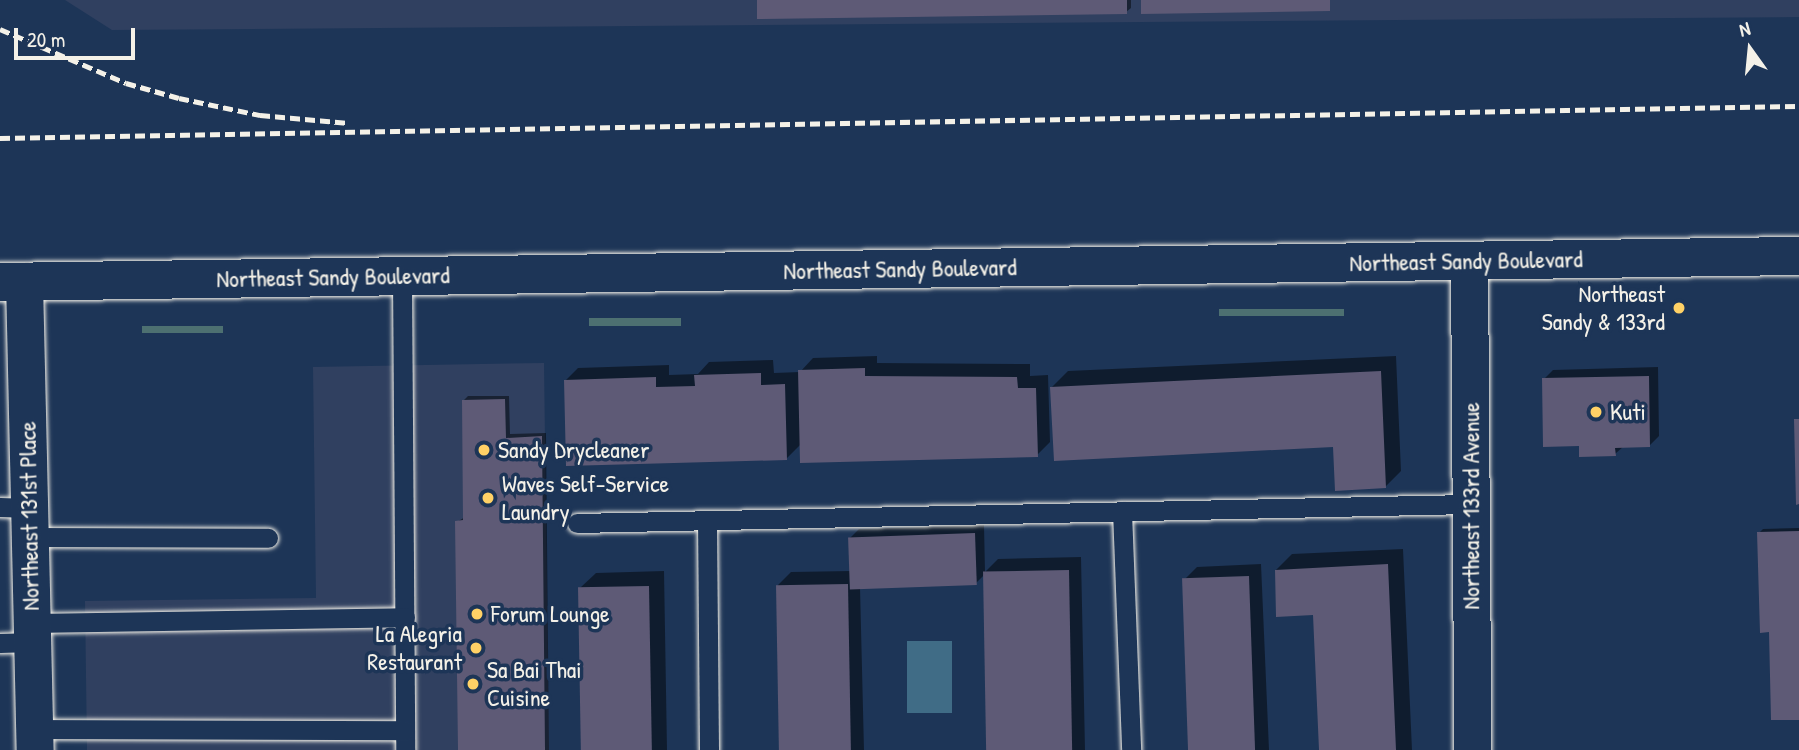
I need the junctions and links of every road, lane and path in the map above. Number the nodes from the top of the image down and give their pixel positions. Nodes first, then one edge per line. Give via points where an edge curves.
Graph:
1 (1799, 256) edge
2 (1469, 261) junction
3 (402, 277) junction
4 (12, 281) edge
5 (1471, 504) junction
6 (1122, 511) junction
7 (19, 518) edge
8 (707, 520) junction
9 (577, 523) dead end
10 (268, 538) dead end
11 (405, 617) junction
12 (21, 636) edge
13 (34, 739) edge
14 (404, 740) edge
15 (709, 750) edge
16 (1131, 750) edge
17 (1472, 750) edge

1 - 2 main road, Northeast Sandy Boulevard
2 - 3 main road, Northeast Sandy Boulevard
2 - 5 street, Northeast 133rd Avenue
3 - 4 main road, Northeast Sandy Boulevard
3 - 11 lane
4 - 7 street, Northeast 131st Place
5 - 6 lane
5 - 17 street, Northeast 133rd Avenue
6 - 8 lane
6 - 16 lane
7 - 10 lane
7 - 12 street, Northeast 131st Place
8 - 9 lane
8 - 15 lane
11 - 12 lane
11 - 14 lane
12 - 13 street, Northeast 131st Place
13 - 14 lane

